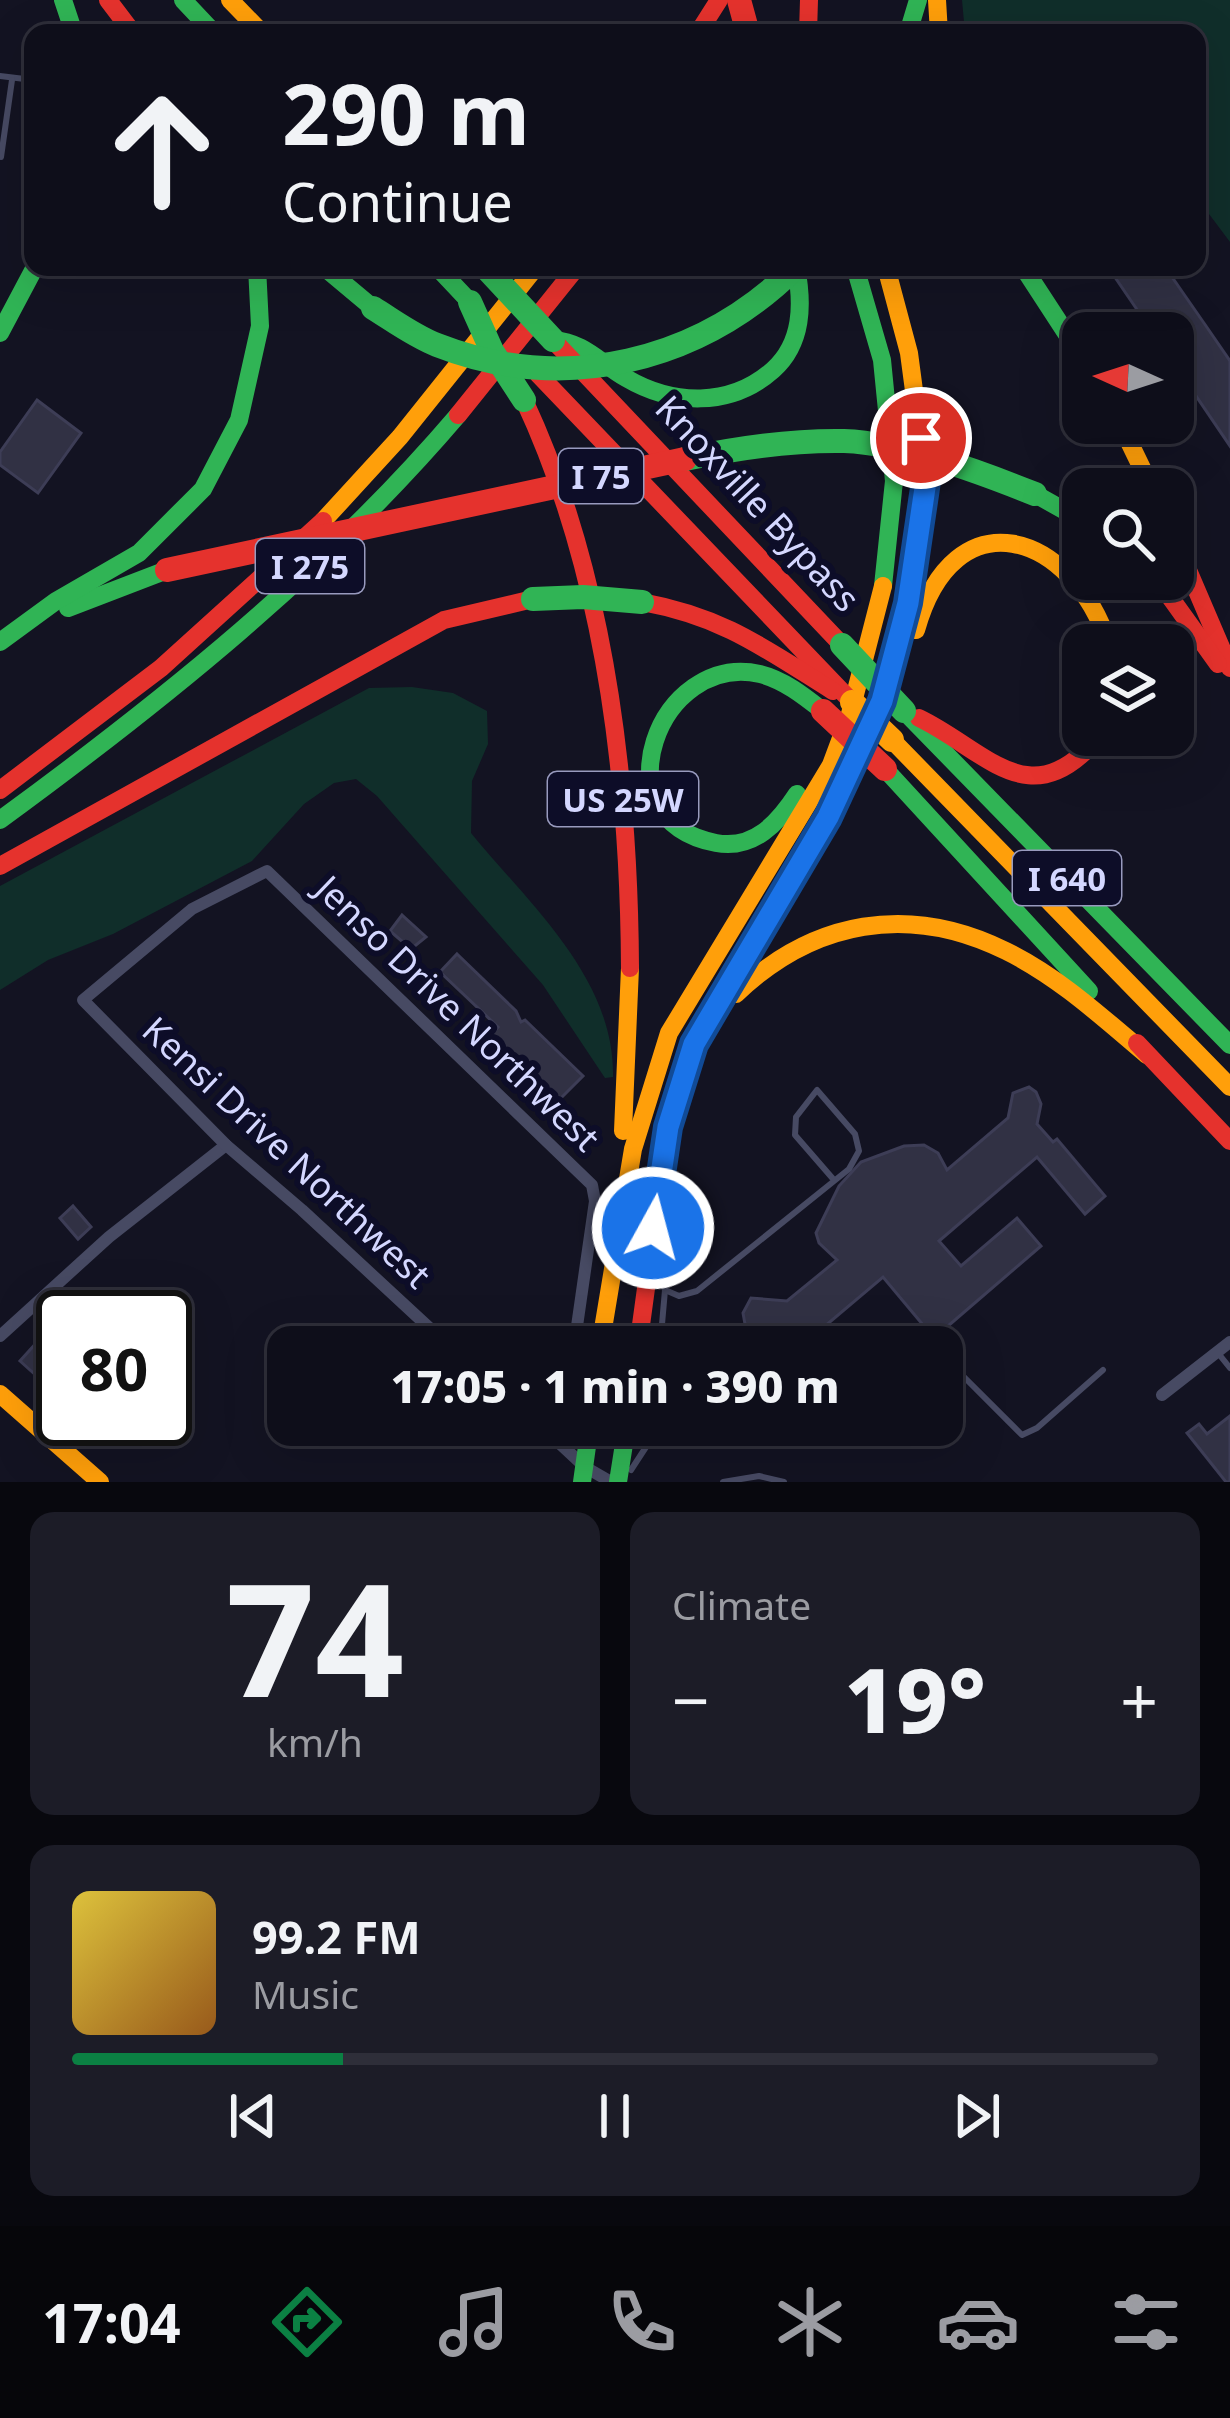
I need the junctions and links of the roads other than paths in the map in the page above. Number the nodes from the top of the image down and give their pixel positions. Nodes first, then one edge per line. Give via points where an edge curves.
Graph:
1 (183, 0) edge
2 (230, 0) edge
3 (206, 24) edge
4 (253, 24) edge
5 (0, 76) edge
6 (12, 80) junction
7 (24, 80) edge
8 (1, 157) edge
9 (30, 276) edge
10 (257, 276) edge
11 (335, 276) edge
12 (445, 276) edge
13 (493, 276) edge
14 (529, 276) edge
15 (572, 276) edge
16 (787, 276) edge
17 (798, 276) edge
18 (858, 276) edge
19 (889, 276) edge
20 (1029, 276) edge
21 (464, 296) junction
22 (1062, 327) edge
23 (0, 333) edge
24 (553, 340) junction
25 (1062, 509) edge
26 (1194, 584) edge
27 (1172, 600) edge
28 (1099, 624) edge
29 (0, 644) edge
30 (895, 661) junction
31 (1230, 668) edge
32 (1230, 681) edge
33 (828, 693) junction
34 (904, 711) junction
35 (843, 736) junction
36 (1084, 756) edge
37 (0, 790) edge
38 (0, 820) edge
39 (0, 866) edge
40 (83, 1000) joint
41 (694, 1044) junction
42 (1230, 1045) edge
43 (1148, 1054) junction
44 (1230, 1087) edge
45 (1230, 1141) edge
46 (226, 1145) junction
47 (834, 1180) junction
48 (618, 1210) junction
49 (653, 1228) junction
50 (665, 1290) junction
51 (427, 1326) edge
52 (577, 1326) edge
53 (603, 1326) edge
54 (641, 1326) edge
55 (661, 1326) edge
56 (0, 1336) edge
57 (1230, 1342) edge
58 (1217, 1352) junction
59 (1230, 1368) edge
60 (1102, 1370) dead end
61 (963, 1377) edge
62 (0, 1394) edge
63 (1162, 1395) dead end
64 (561, 1446) edge
65 (623, 1446) edge
66 (646, 1446) edge
67 (584, 1474) edge
68 (100, 1482) edge
69 (617, 1482) edge
70 (723, 1482) edge
71 (784, 1482) edge

1 - 3 main road
2 - 4 main road
5 - 6 lane
6 - 7 lane
6 - 8 lane
9 - 23 main road
10 - 29 main road via 260,326 238,420 203,489 139,553
11 - 16 main road, bridge via 436,345 514,366 605,364 682,346 762,302
12 - 21 main road, Knoxville Bypass
13 - 24 main road, Knoxville Bypass / I 640, bridge
14 - 37 main road, I 275 via 312,532 164,663
15 - 38 main road, I 275 via 467,410 328,550 185,679
17 - 24 main road via 800,326 784,360 725,399 646,390 578,341
18 - 35 main road via 882,360 894,481 881,601
19 - 30 main road via 910,353 926,481
20 - 22 main road
21 - 33 main road, Knoxville Bypass, bridge
21 - 48 main road, US 25W, bridge via 547,447 574,526 608,688 632,948
24 - 34 main road, Knoxville Bypass / I 640, bridge
25 - 29 main road, I 75, bridge via 959,464 848,441 744,446 166,570
26 - 31 main road
27 - 32 main road
28 - 30 main road via 1085,589 1051,555 994,544 955,560 936,580 911,645
30 - 41 main road via 828,817
33 - 35 main road via 733,672 698,682 670,708 653,742 655,801 686,834 725,845 766,833
33 - 39 main road, bridge via 734,629 691,611 532,599 444,620
33 - 43 main road, bridge via 885,770
33 - 44 main road, Knoxville Bypass, bridge via 852,702 892,740
34 - 36 main road via 1016,774 1062,771
34 - 42 main road, Knoxville Bypass / I 640
35 - 48 main road via 669,1034 641,1108
40 - 46 street, Kensi Drive Northwest
40 - 52 street, Jenso Drive Northwest via 192,910 267,872 592,1185
41 - 43 main road via 754,973 803,942 895,923 1003,949
41 - 49 main road via 668,1127
43 - 45 main road
46 - 51 street, Kensi Drive Northwest
46 - 56 street
47 - 47 lane via 859,1150 817,1090 796,1118 796,1135
47 - 50 lane via 697,1292
48 - 53 main road, US 25W
49 - 50 lane
49 - 54 main road
50 - 55 lane
57 - 58 street
58 - 59 lane
58 - 63 street
60 - 61 lane via 1022,1435
62 - 68 main road
64 - 67 street
65 - 69 main road
66 - 69 lane
67 - 69 street
70 - 71 lane

